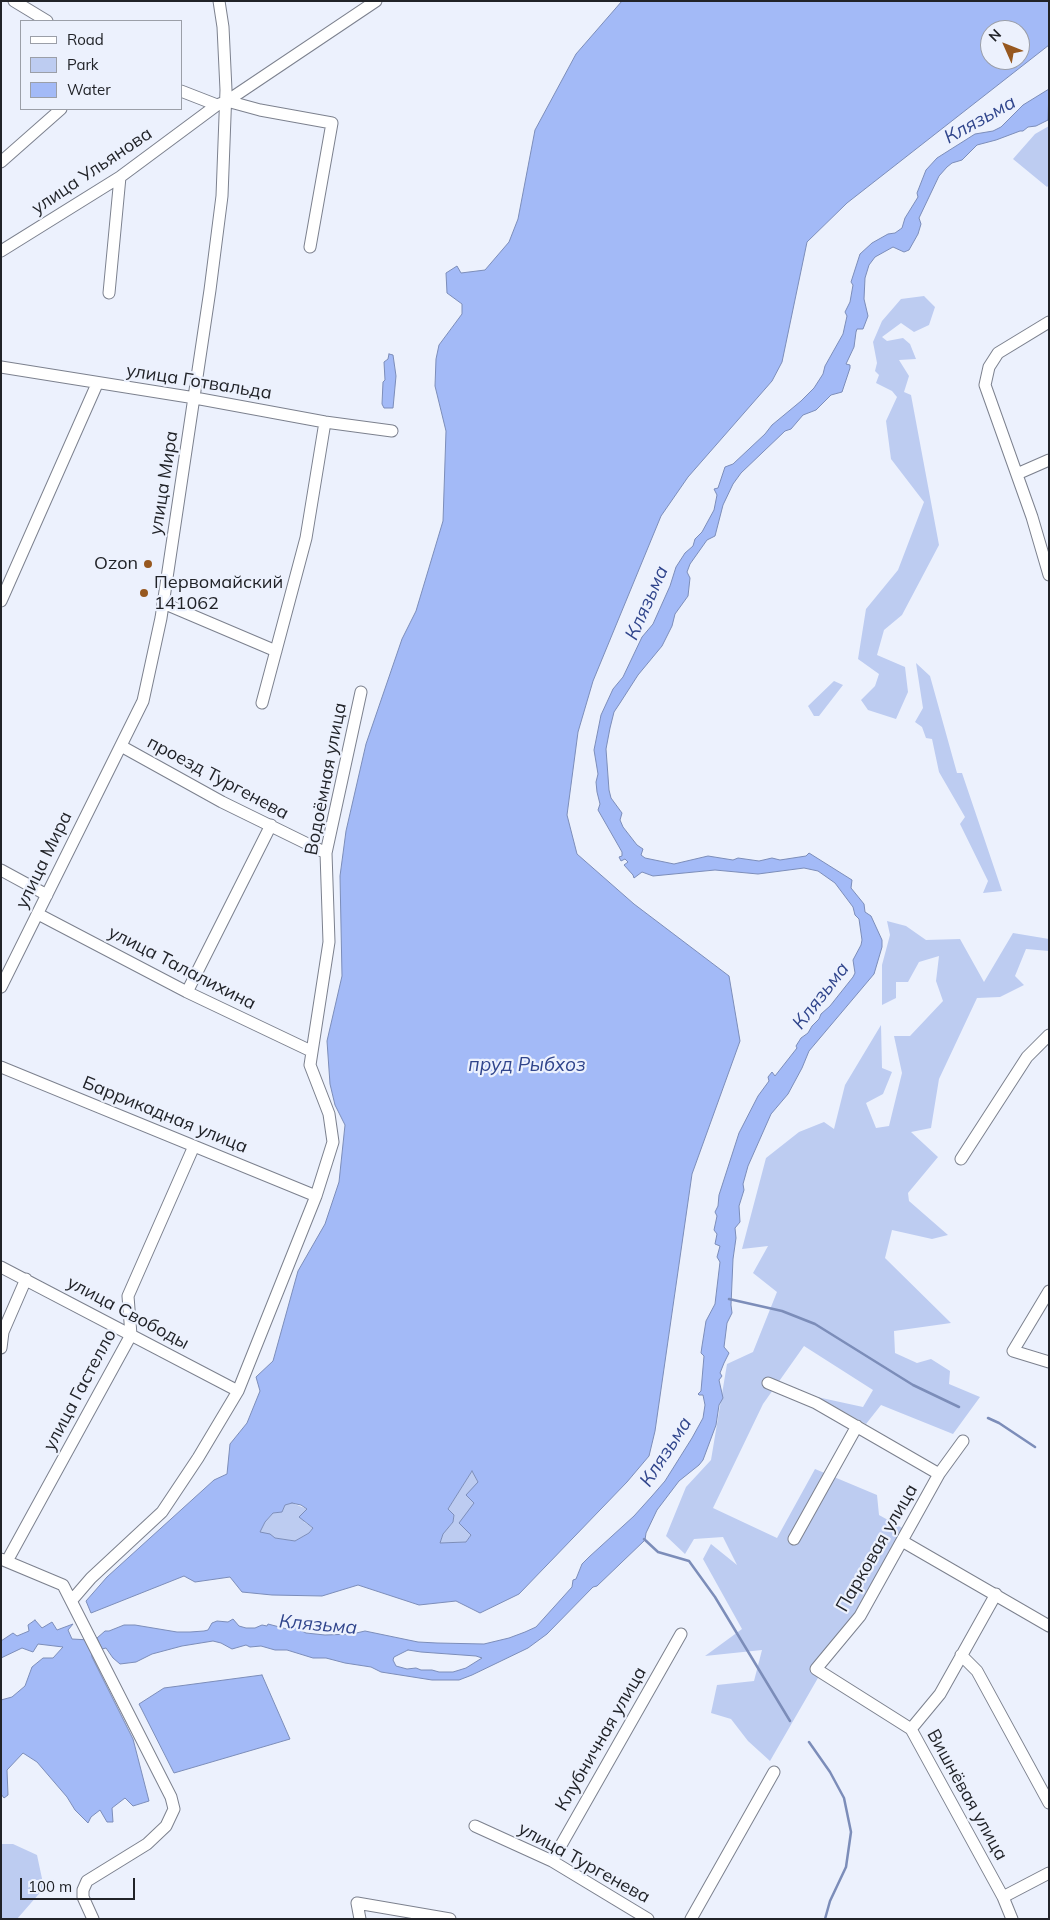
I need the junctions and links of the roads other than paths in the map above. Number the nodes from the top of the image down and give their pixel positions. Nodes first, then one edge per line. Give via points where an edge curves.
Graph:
1 (14, 1) edge
2 (219, 1) edge
3 (376, 1) edge
4 (45, 20) edge
5 (182, 91) edge
6 (222, 103) junction
7 (60, 110) edge
8 (1, 162) edge
9 (120, 177) junction
10 (310, 248) dead end
11 (2, 250) edge
12 (109, 293) dead end
13 (1049, 322) edge
14 (1, 367) edge
15 (97, 384) junction
16 (195, 398) junction
17 (325, 422) junction
18 (392, 431) dead end
19 (1049, 460) edge
20 (1017, 474) junction
21 (1049, 575) edge
22 (1, 601) edge
23 (163, 603) junction
24 (276, 651) junction
25 (361, 692) dead end
26 (262, 702) dead end
27 (121, 746) junction
28 (271, 825) junction
29 (326, 853) junction
30 (1, 870) edge
31 (47, 895) junction
32 (38, 914) junction
33 (1, 987) edge
34 (187, 992) junction
35 (1049, 1035) edge
36 (311, 1051) junction
37 (1, 1067) edge
38 (194, 1146) junction
39 (961, 1159) dead end
40 (316, 1196) junction
41 (1, 1267) edge
42 (26, 1279) junction
43 (1049, 1290) edge
44 (132, 1335) junction
45 (1, 1348) edge
46 (1049, 1362) edge
47 (768, 1383) dead end
48 (238, 1391) junction
49 (857, 1426) junction
50 (963, 1440) dead end
51 (939, 1474) junction
52 (794, 1539) dead end
53 (902, 1541) junction
54 (4, 1560) edge
55 (996, 1594) junction
56 (72, 1600) junction
57 (1049, 1626) edge
58 (680, 1634) dead end
59 (961, 1655) junction
60 (816, 1669) joint
61 (911, 1729) junction
62 (774, 1772) dead end
63 (1049, 1803) edge
64 (475, 1826) dead end
65 (552, 1861) junction
66 (1049, 1873) edge
67 (1003, 1897) junction
68 (93, 1919) edge
69 (360, 1919) edge
70 (450, 1919) edge
71 (648, 1919) edge
72 (691, 1919) edge
73 (1012, 1919) edge

1 - 4 street
2 - 6 street, улица Мира via 223,27
3 - 6 street, улица Ульянова
5 - 6 street
6 - 9 street, улица Ульянова
6 - 10 street via 332,123
6 - 16 street, улица Мира via 222,196
7 - 8 street
9 - 11 street, улица Ульянова
9 - 12 street
13 - 20 street via 998,353 989,367 985,385
14 - 15 street, улица Готвальда
15 - 16 street, улица Готвальда
15 - 22 street
16 - 17 street, улица Готвальда
16 - 23 street, улица Мира
17 - 18 street, улица Готвальда
17 - 24 street via 306,538
19 - 20 street
20 - 21 street
23 - 24 street
23 - 27 street, улица Мира via 143,701
24 - 26 street
25 - 29 street, Водоёмная улица
27 - 28 street, проезд Тургенева
27 - 31 street, улица Мира
28 - 29 street, проезд Тургенева
28 - 34 street
29 - 36 street, Водоёмная улица via 329,942
30 - 31 street
31 - 32 street, улица Мира
32 - 33 street, улица Мира
32 - 34 street, улица Талалихина
34 - 36 street, улица Талалихина
35 - 39 street via 1027,1057
36 - 40 street, Водоёмная улица via 310,1065 329,1114 333,1142
37 - 38 street, Баррикадная улица
38 - 40 street, Баррикадная улица
38 - 44 street, улица Гастелло via 128,1296
40 - 48 street, Водоёмная улица
41 - 42 street, улица Свободы
42 - 44 street, улица Свободы
42 - 45 street via 4,1332
43 - 46 street via 1013,1351
44 - 48 street, улица Свободы
44 - 54 street, улица Гастелло
47 - 49 street via 816,1403
48 - 56 street, Водоёмная улица via 162,1512
49 - 51 street
49 - 52 street
50 - 51 street, Парковая улица
51 - 53 street, Парковая улица
53 - 55 street
53 - 60 street, Парковая улица via 860,1616
54 - 56 street via 63,1585
55 - 57 street
55 - 59 street
56 - 68 street via 171,1797 174,1809 166,1826 147,1844 87,1882 83,1897
58 - 65 street, Клубничная улица
59 - 61 street via 940,1694
59 - 63 street via 977,1671
60 - 61 street, Вишнёвая улица
61 - 67 street, Вишнёвая улица
62 - 72 street
64 - 65 street, улица Тургенева
65 - 71 street, улица Тургенева
66 - 67 street
67 - 73 street, Вишнёвая улица
69 - 70 street via 357,1903

